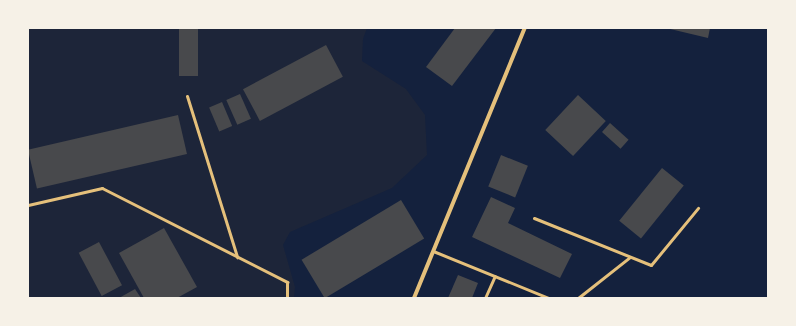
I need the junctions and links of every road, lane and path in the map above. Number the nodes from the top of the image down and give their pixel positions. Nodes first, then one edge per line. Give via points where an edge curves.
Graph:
1 (525, 28) edge
2 (188, 96) dead end
3 (28, 205) edge
4 (698, 208) dead end
5 (534, 218) dead end
6 (433, 251) junction
7 (237, 257) junction
8 (630, 257) junction
9 (495, 276) junction
10 (288, 298) edge
11 (414, 298) edge
12 (485, 298) edge
13 (549, 298) edge
14 (578, 298) edge

1 - 6 street
2 - 7 lane
3 - 7 lane via 102,188
4 - 8 lane via 651,265
5 - 8 lane
6 - 9 lane
6 - 11 street
7 - 10 lane via 287,282
8 - 14 lane
9 - 12 lane
9 - 13 lane

